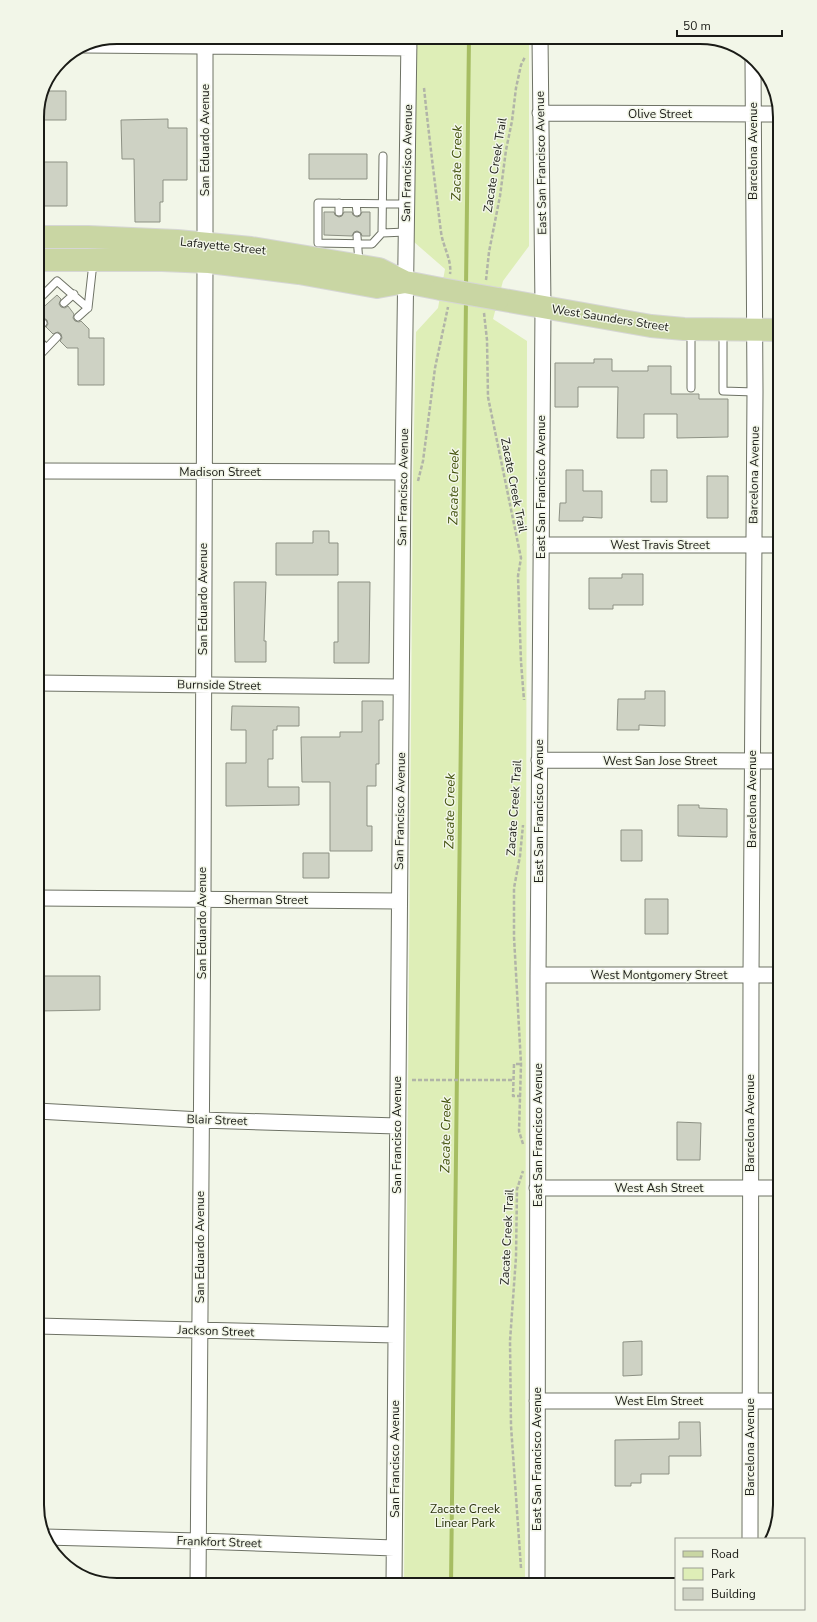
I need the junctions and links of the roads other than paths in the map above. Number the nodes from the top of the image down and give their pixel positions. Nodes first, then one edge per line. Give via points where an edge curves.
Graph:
1 (205, 44) edge
2 (409, 44) edge
3 (540, 44) edge
4 (753, 66) edge
5 (540, 113) junction
6 (753, 114) junction
7 (773, 114) edge
8 (382, 156) dead end
9 (339, 203) junction
10 (356, 204) junction
11 (382, 204) junction
12 (406, 204) junction
13 (339, 212) dead end
14 (357, 212) dead end
15 (406, 232) junction
16 (382, 233) junction
17 (44, 237) edge
18 (358, 240) junction
19 (318, 251) junction
20 (205, 252) junction
21 (94, 260) junction
22 (44, 264) edge
23 (359, 266) junction
24 (58, 271) junction
25 (405, 282) junction
26 (44, 291) edge
27 (446, 292) joint
28 (74, 294) junction
29 (64, 303) dead end
30 (543, 307) junction
31 (88, 308) junction
32 (78, 317) dead end
33 (691, 329) junction
34 (723, 330) junction
35 (754, 330) junction
36 (773, 330) edge
37 (57, 337) dead end
38 (46, 348) edge
39 (691, 388) dead end
40 (755, 392) junction
41 (44, 471) edge
42 (203, 472) junction
43 (403, 472) junction
44 (541, 545) junction
45 (753, 545) junction
46 (773, 545) edge
47 (44, 683) edge
48 (204, 685) junction
49 (401, 687) junction
50 (539, 760) junction
51 (752, 761) junction
52 (773, 761) edge
53 (44, 898) edge
54 (203, 900) junction
55 (399, 901) junction
56 (538, 974) junction
57 (751, 975) junction
58 (773, 975) edge
59 (44, 1111) edge
60 (201, 1120) junction
61 (397, 1126) junction
62 (537, 1188) junction
63 (750, 1188) junction
64 (773, 1188) edge
65 (44, 1326) edge
66 (200, 1330) junction
67 (395, 1335) junction
68 (537, 1401) junction
69 (750, 1401) junction
70 (773, 1401) edge
71 (52, 1538) edge
72 (750, 1538) edge
73 (198, 1541) junction
74 (394, 1548) junction
75 (198, 1578) edge
76 (394, 1578) edge
77 (537, 1578) edge

1 - 20 street, San Eduardo Avenue
2 - 12 street, San Francisco Avenue
3 - 5 street, East San Francisco Avenue
4 - 6 street, Barcelona Avenue
5 - 6 street, Olive Street
5 - 30 street, East San Francisco Avenue
6 - 7 street, Olive Street
6 - 35 street, Barcelona Avenue
8 - 11 lane
9 - 10 lane
9 - 13 lane
9 - 19 lane via 318,203
10 - 11 lane
10 - 14 lane
11 - 12 lane
11 - 16 lane
12 - 15 street, San Francisco Avenue
15 - 16 lane
15 - 25 street, San Francisco Avenue
16 - 18 lane via 372,244
17 - 20 main road, Lafayette Street via 88,237
18 - 19 lane via 339,239
18 - 23 lane
19 - 20 main road, Lafayette Street via 252,248
19 - 23 main road, Lafayette Street
20 - 21 main road, Lafayette Street
20 - 25 main road, Lafayette Street via 377,287
20 - 42 street, San Eduardo Avenue
21 - 24 main road, Lafayette Street
21 - 31 lane
22 - 24 main road, Lafayette Street
23 - 25 main road, Lafayette Street via 379,269
24 - 26 lane
24 - 28 lane
25 - 27 main road, Lafayette Street
25 - 43 street, San Francisco Avenue
27 - 30 main road, West Saunders Street, bridge via 491,306
28 - 29 lane
28 - 31 lane
30 - 33 main road, West Saunders Street via 651,326
30 - 44 street, East San Francisco Avenue
31 - 32 lane
33 - 34 main road, West Saunders Street
33 - 39 lane
34 - 35 main road, West Saunders Street
34 - 40 lane via 723,391
35 - 36 main road, West Saunders Street
35 - 40 street, Barcelona Avenue
37 - 38 lane
40 - 45 street, Barcelona Avenue
41 - 42 street, Madison Street
42 - 43 street, Madison Street
42 - 48 street, San Eduardo Avenue
43 - 49 street, San Francisco Avenue
44 - 45 street, West Travis Street
44 - 50 street, East San Francisco Avenue
45 - 46 street, West Travis Street
45 - 51 street, Barcelona Avenue
47 - 48 street, Burnside Street
48 - 49 street, Burnside Street
48 - 54 street, San Eduardo Avenue
49 - 55 street, San Francisco Avenue
50 - 51 street, West San Jose Street
50 - 56 street, East San Francisco Avenue
51 - 52 street, West San Jose Street
51 - 57 street, Barcelona Avenue
53 - 54 street, Sherman Street
54 - 55 street, Sherman Street
54 - 60 street, San Eduardo Avenue
55 - 61 street, San Francisco Avenue
56 - 57 street, West Montgomery Street
56 - 62 street, East San Francisco Avenue
57 - 58 street, West Montgomery Street
57 - 63 street, Barcelona Avenue
59 - 60 street, Blair Street
60 - 61 street, Blair Street
60 - 66 street, San Eduardo Avenue
61 - 67 street, San Francisco Avenue
62 - 63 street, West Ash Street
62 - 68 street, East San Francisco Avenue
63 - 64 street, West Ash Street
63 - 69 street, Barcelona Avenue
65 - 66 street, Jackson Street
66 - 67 street, Jackson Street
66 - 73 street, San Eduardo Avenue
67 - 74 street, San Francisco Avenue
68 - 69 street, West Elm Street
68 - 77 street, East San Francisco Avenue
69 - 70 street, West Elm Street
69 - 72 street, Barcelona Avenue
71 - 73 street, Frankfort Street
73 - 74 street, Frankfort Street
73 - 75 street, San Eduardo Avenue
74 - 76 street, San Francisco Avenue

